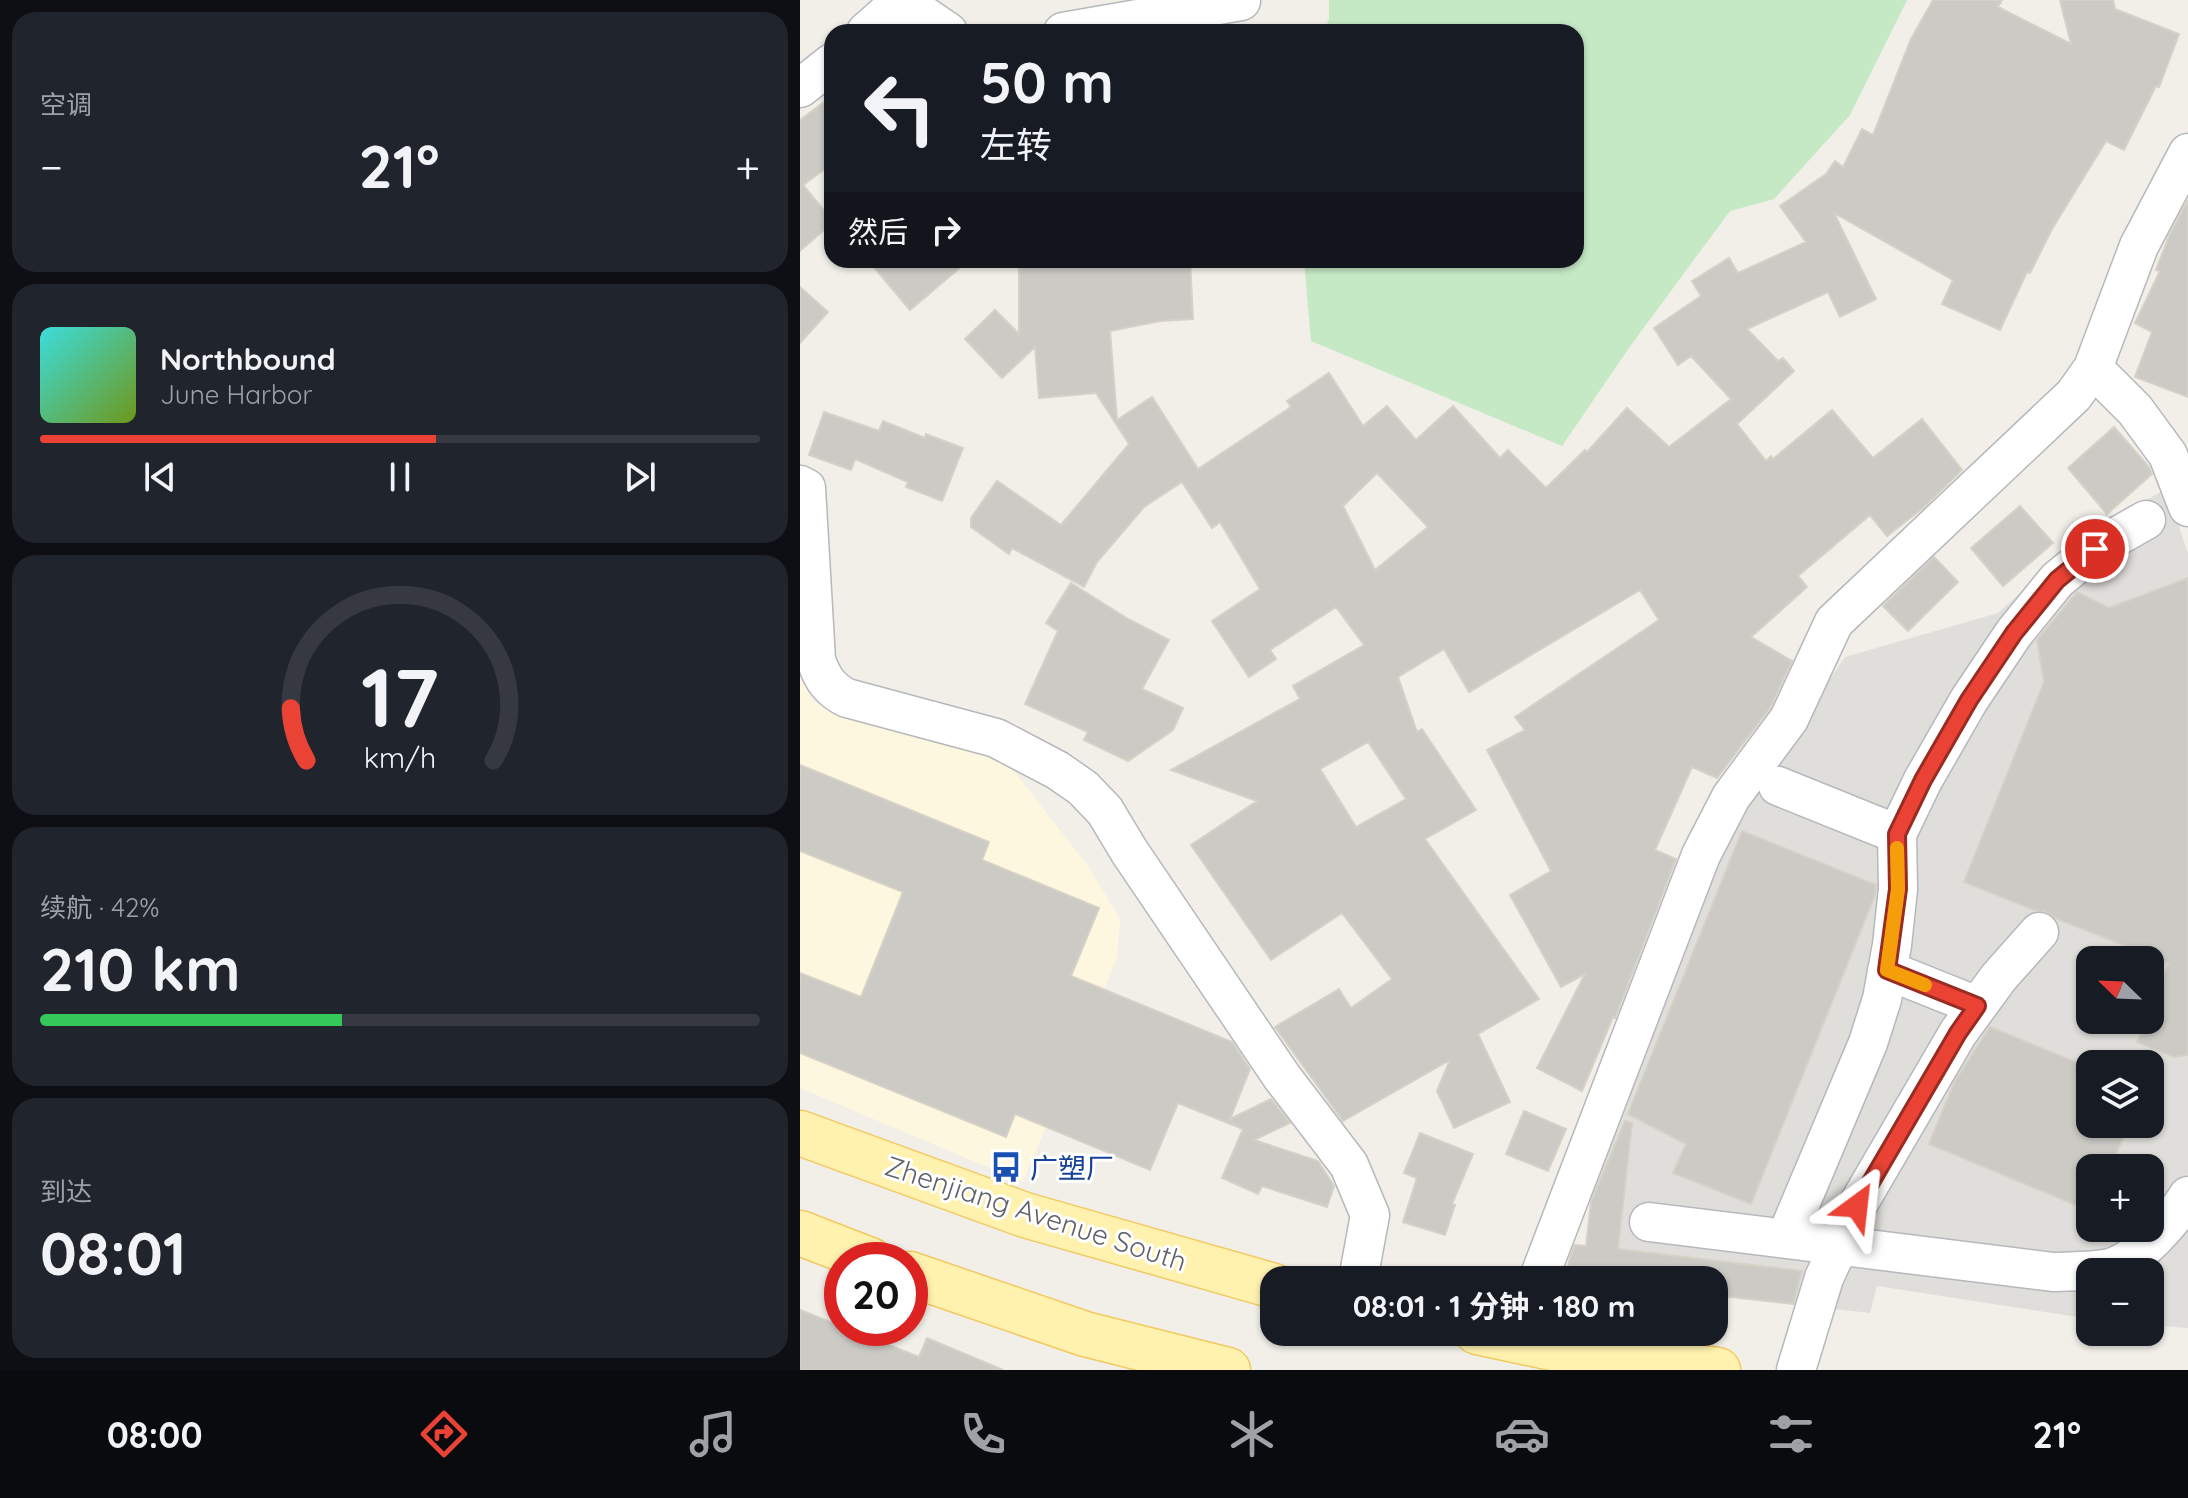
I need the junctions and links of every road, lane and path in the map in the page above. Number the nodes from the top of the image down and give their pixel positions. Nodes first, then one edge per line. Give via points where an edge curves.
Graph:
1 (901, 0) edge
2 (1241, 1) edge
3 (875, 24) edge
4 (936, 24) edge
5 (1109, 24) edge
6 (824, 69) edge
7 (800, 88) edge
8 (2188, 153) edge
9 (2093, 368) junction
10 (800, 485) edge
11 (2188, 507) edge
12 (2146, 520) dead end
13 (1778, 786) dead end
14 (1897, 834) junction
15 (2039, 932) dead end
16 (1887, 970) junction
17 (1977, 1006) junction
18 (800, 1133) edge
19 (2188, 1196) edge
20 (1649, 1222) dead end
21 (800, 1233) edge
22 (1786, 1238) junction
23 (824, 1242) edge
24 (1838, 1244) junction
25 (1361, 1266) edge
26 (1543, 1266) edge
27 (928, 1280) edge
28 (1260, 1282) edge
29 (1546, 1346) edge
30 (1228, 1370) edge
31 (1718, 1370) edge
32 (1796, 1370) edge

1 - 3 street
1 - 4 street
2 - 5 street
6 - 7 street
8 - 9 street via 2139,246
9 - 11 street via 2135,410 2168,455
9 - 26 street via 2074,395 1834,622 1789,719 1731,797 1701,855
10 - 25 street via 806,488 816,660 825,681 855,701 978,732 1020,749 1083,788 1105,811 1282,1077 1349,1165 1370,1215
12 - 14 street via 2095,549 2057,580 2014,633 1938,753
13 - 14 street
14 - 16 street via 1898,889
15 - 17 street
16 - 17 street
16 - 22 street via 1868,1043
17 - 24 street
18 - 28 main road, Zhenjiang Avenue South via 1025,1215
19 - 24 street via 2140,1250 2113,1267 2087,1271 2053,1272
20 - 22 street
21 - 23 main road
22 - 24 street
24 - 32 street
27 - 30 main road via 1085,1334
29 - 31 main road

